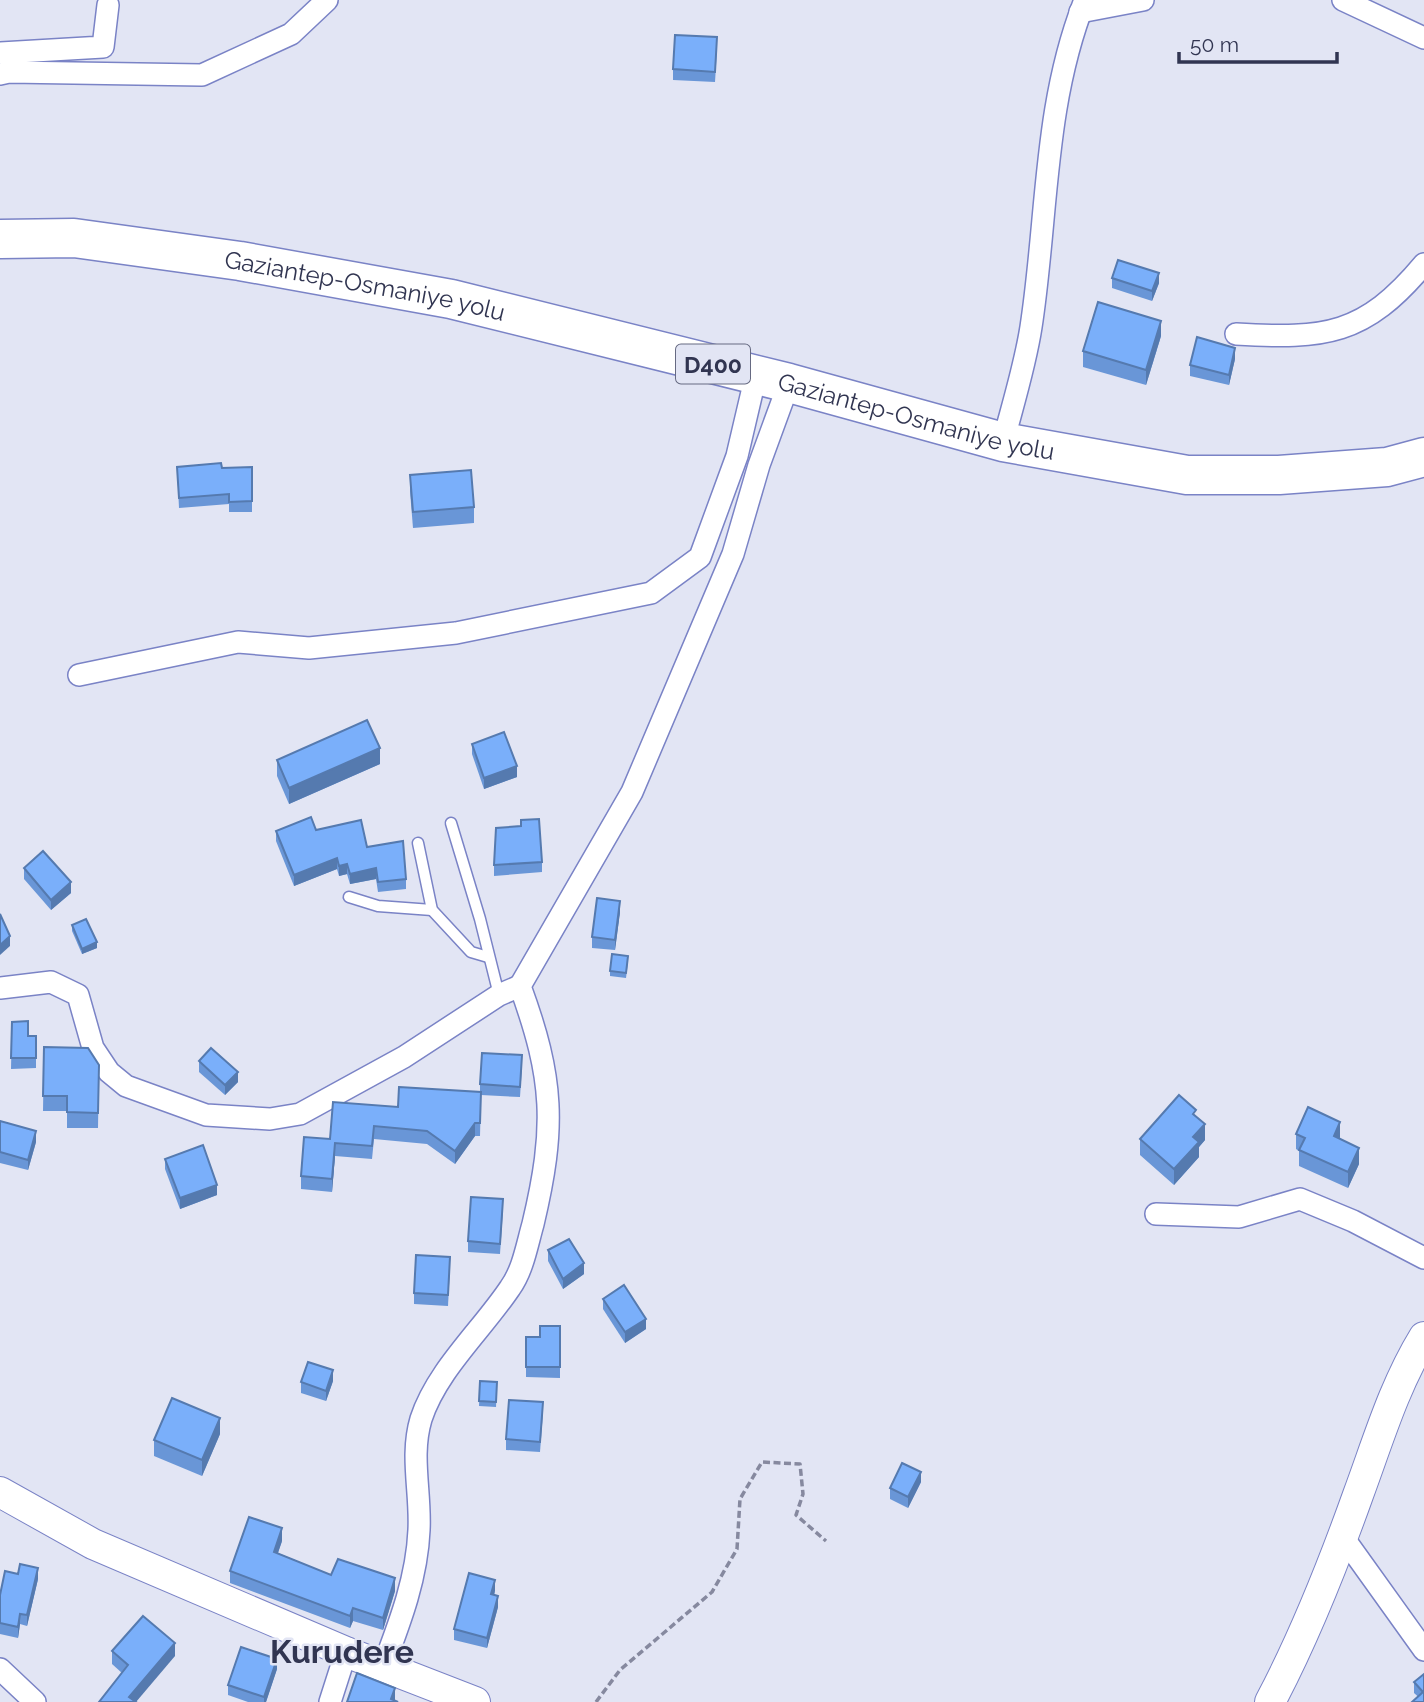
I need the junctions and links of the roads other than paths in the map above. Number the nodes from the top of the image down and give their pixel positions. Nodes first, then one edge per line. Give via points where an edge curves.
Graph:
1 (327, 0) edge
2 (1143, 0) edge
3 (1343, 0) edge
4 (108, 5) dead end
5 (1082, 6) edge
6 (1424, 38) edge
7 (0, 53) edge
8 (0, 75) edge
9 (0, 239) edge
10 (1424, 264) edge
11 (1236, 334) dead end
12 (773, 379) junction
13 (1003, 442) junction
14 (1424, 457) edge
15 (79, 675) dead end
16 (451, 823) dead end
17 (418, 843) dead end
18 (349, 897) dead end
19 (432, 910) junction
20 (488, 957) junction
21 (520, 986) junction
22 (0, 988) edge
23 (499, 995) junction
24 (1156, 1214) dead end
25 (1424, 1258) edge
26 (1424, 1337) edge
27 (0, 1492) edge
28 (1343, 1536) junction
29 (1424, 1650) edge
30 (346, 1652) junction
31 (383, 1667) junction
32 (0, 1669) edge
33 (36, 1702) edge
34 (330, 1702) edge
35 (475, 1702) edge
36 (1270, 1702) edge

1 - 8 street via 291,34 202,75
2 - 5 street
3 - 6 street
4 - 7 street via 103,47
5 - 13 street via 1049,136 1031,328
9 - 12 highway, Gaziantep-Osmaniye yolu / D400 via 74,238 253,263 451,299
10 - 11 street via 1380,309 1358,323 1327,334 1295,338
12 - 13 highway, Gaziantep-Osmaniye yolu / D400
12 - 15 street via 737,456 700,557 651,593 456,633 309,648 238,642
12 - 21 street via 759,465 733,554 632,792
13 - 14 highway, Gaziantep-Osmaniye yolu / D400 via 1187,475 1374,468
16 - 20 lane
17 - 19 lane
18 - 19 lane via 378,906
19 - 20 lane via 471,952
20 - 23 lane
21 - 23 street
21 - 31 street via 541,1043 547,1080 550,1117 543,1182 524,1259 512,1286 454,1362 421,1418 415,1451 419,1529 415,1565
22 - 23 street via 39,981 70,989 78,995 93,1048 126,1087 206,1115 241,1119 300,1114 404,1056
24 - 25 street via 1239,1217 1300,1199
26 - 28 street via 1404,1370
27 - 30 street via 93,1544
28 - 29 street
28 - 36 street
30 - 31 street
30 - 34 street
31 - 35 street
32 - 33 street

